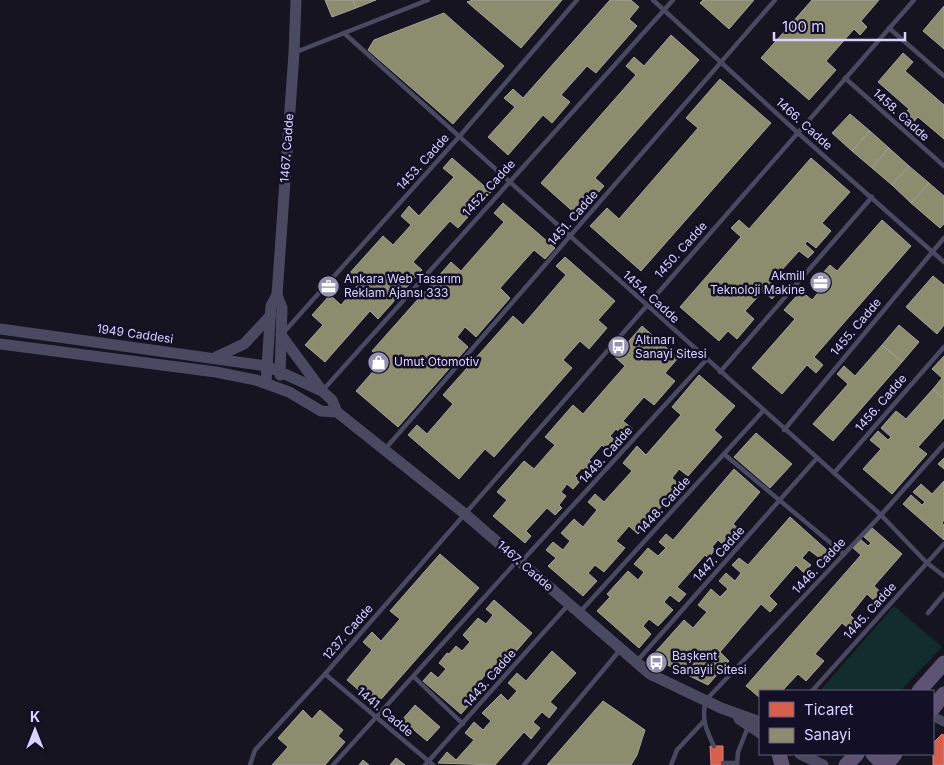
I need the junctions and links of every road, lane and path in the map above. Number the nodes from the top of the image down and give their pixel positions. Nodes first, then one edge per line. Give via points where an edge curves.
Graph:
1 (296, 0) edge
2 (428, 0) edge
3 (577, 0) edge
4 (652, 0) edge
5 (672, 0) edge
6 (775, 0) edge
7 (914, 0) edge
8 (663, 11) junction
9 (889, 28) junction
10 (344, 33) junction
11 (294, 53) junction
12 (720, 61) junction
13 (944, 76) edge
14 (845, 78) junction
15 (798, 133) junction
16 (458, 138) junction
17 (944, 166) edge
18 (508, 182) junction
19 (872, 197) junction
20 (570, 237) junction
21 (944, 238) edge
22 (933, 251) junction
23 (944, 262) edge
24 (277, 295) junction
25 (646, 305) junction
26 (271, 314) junction
27 (0, 329) edge
28 (281, 334) junction
29 (0, 344) edge
30 (944, 347) edge
31 (213, 358) junction
32 (706, 360) junction
33 (267, 366) junction
34 (280, 370) junction
35 (720, 372) junction
36 (266, 382) junction
37 (279, 388) junction
38 (322, 391) junction
39 (763, 411) junction
40 (337, 412) junction
41 (784, 430) junction
42 (944, 444) edge
43 (386, 448) junction
44 (724, 454) junction
45 (818, 458) junction
46 (834, 473) junction
47 (779, 502) junction
48 (465, 514) junction
49 (881, 515) junction
50 (944, 544) edge
51 (844, 554) junction
52 (519, 561) junction
53 (926, 562) junction
54 (944, 576) edge
55 (944, 594) edge
56 (569, 604) junction
57 (579, 613) junction
58 (928, 613) dead end
59 (621, 649) junction
60 (636, 662) junction
61 (944, 663) edge
62 (325, 674) junction
63 (414, 677) junction
64 (813, 690) edge
65 (920, 690) edge
66 (944, 694) edge
67 (706, 700) junction
68 (934, 707) edge
69 (721, 708) junction
70 (377, 717) junction
71 (704, 722) junction
72 (759, 722) edge
73 (463, 724) junction
74 (749, 725) junction
75 (759, 732) edge
76 (714, 746) dead end
77 (802, 755) edge
78 (854, 755) edge
79 (874, 755) edge
80 (895, 755) edge
81 (723, 763) dead end
82 (429, 764) edge
83 (736, 764) edge
84 (250, 765) edge
85 (333, 765) edge
86 (524, 765) edge
87 (671, 765) edge
88 (823, 765) edge
89 (846, 765) edge
90 (885, 765) edge

1 - 11 street, 1467. Cadde
2 - 10 lane
3 - 16 lane, 1453. Cadde
4 - 8 lane, 1466. Cadde
5 - 8 lane, 1452. Cadde
6 - 12 lane, 1451. Cadde
7 - 9 lane, 1450. Cadde
8 - 12 lane, 1466. Cadde
8 - 18 lane, 1452. Cadde
9 - 13 lane
9 - 14 lane, 1450. Cadde
10 - 11 lane
10 - 16 lane, 1454. Cadde
11 - 24 street, 1467. Cadde
12 - 15 lane, 1466. Cadde
12 - 20 lane, 1451. Cadde
14 - 15 lane, 1450. Cadde
14 - 17 lane, 1458. Cadde
15 - 19 lane, 1466. Cadde
15 - 25 lane, 1450. Cadde
16 - 18 lane, 1454. Cadde
16 - 28 lane, 1453. Cadde
18 - 20 lane, 1454. Cadde
18 - 38 lane, 1452. Cadde
19 - 22 lane, 1466. Cadde
19 - 35 lane
20 - 25 lane, 1454. Cadde
20 - 43 lane, 1451. Cadde
21 - 22 lane, 1455. Cadde
22 - 23 lane, 1466. Cadde
22 - 41 lane, 1455. Cadde
24 - 26 street, 1467. Cadde
24 - 28 street, 1467. Cadde via 282,308
25 - 32 lane, 1454. Cadde
25 - 48 lane, 1450. Cadde
26 - 31 street via 244,344
26 - 33 street, 1467. Cadde
27 - 31 street, 1949 Caddesi
28 - 34 street, 1467. Cadde
28 - 38 street
29 - 36 street via 216,372
30 - 46 lane, 1456. Cadde
31 - 33 street, 1949 Caddesi
32 - 35 lane, 1454. Cadde
32 - 52 lane, 1449. Cadde
33 - 34 street, 1467. Cadde
33 - 36 street, 1467. Cadde
34 - 37 street, 1467. Cadde
34 - 38 street, 1467. Cadde
35 - 39 lane, 1454. Cadde
36 - 37 street, 1467. Cadde
37 - 40 street, 1467. Cadde via 320,411
38 - 40 street, 1467. Cadde via 332,400
39 - 41 lane, 1454. Cadde
39 - 44 lane, 1448. Cadde
40 - 43 street, 1467. Cadde
41 - 45 lane, 1454. Cadde
42 - 49 lane, 1446. Cadde
43 - 48 street, 1467. Cadde
44 - 47 lane
44 - 57 lane, 1448. Cadde
45 - 46 lane, 1454. Cadde
45 - 47 lane, 1447. Cadde
46 - 49 lane, 1454. Cadde
47 - 51 lane
47 - 60 lane, 1447. Cadde
48 - 52 street, 1467. Cadde
48 - 62 lane, 1237. Cadde
49 - 51 lane, 1446. Cadde
49 - 53 lane, 1454. Cadde
50 - 53 lane, 1445. Cadde
51 - 67 lane, 1446. Cadde
52 - 56 street, 1467. Cadde
52 - 63 lane, 1449. Cadde
53 - 54 lane, 1454. Cadde
53 - 64 lane, 1445. Cadde
55 - 58 lane
56 - 57 street, 1467. Cadde
56 - 73 lane, 1443. Cadde
57 - 59 street, 1467. Cadde
59 - 60 street, 1467. Cadde
59 - 86 lane
60 - 67 street, 1467. Cadde via 650,674
61 - 65 main road
62 - 70 lane, 1441. Cadde
62 - 84 lane, 1237. Cadde via 256,750
63 - 70 lane, 1449. Cadde
63 - 73 lane
66 - 68 main road
67 - 69 street, 1467. Cadde
67 - 71 lane via 702,712
69 - 72 street, 1467. Cadde
69 - 74 street, 1467. Cadde
70 - 82 lane, 1441. Cadde
70 - 85 lane, 1449. Cadde
71 - 76 lane
71 - 87 lane via 677,750
73 - 82 lane, 1443. Cadde
74 - 75 street, 1467. Cadde
74 - 83 lane
77 - 88 street
78 - 89 main road
79 - 90 main road
80 - 90 main road
81 - 83 lane

